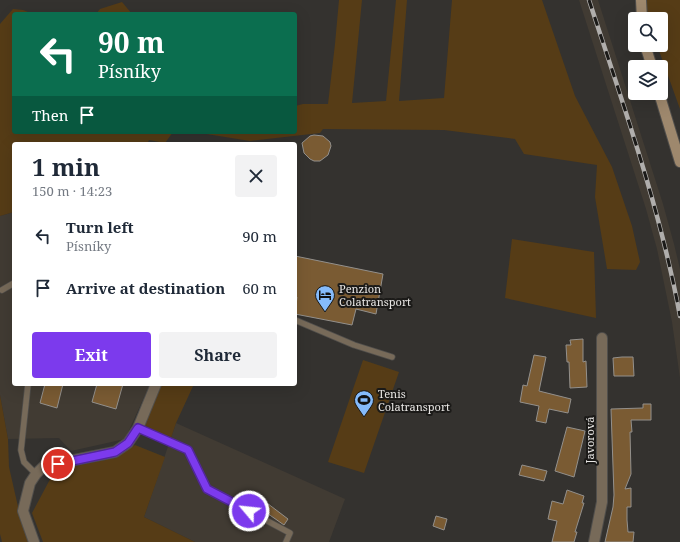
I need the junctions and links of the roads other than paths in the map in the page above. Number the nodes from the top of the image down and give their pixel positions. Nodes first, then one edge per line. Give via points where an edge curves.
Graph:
1 (641, 0) edge
2 (642, 12) edge
3 (661, 100) edge
4 (680, 162) edge
5 (12, 284) edge
6 (2, 290) dead end
7 (297, 321) edge
8 (602, 338) dead end
9 (392, 357) dead end
10 (28, 386) edge
11 (155, 386) edge
12 (138, 428) junction
13 (36, 474) junction
14 (34, 542) edge
15 (286, 542) edge
16 (594, 542) edge

1 - 2 street
3 - 4 street
5 - 6 lane
7 - 9 lane via 354,345
8 - 16 street, Javorová via 602,502
10 - 13 lane via 21,450 24,462
11 - 12 street
12 - 13 street via 128,443 115,452 44,466
12 - 15 lane via 188,450 207,489 290,533
13 - 14 street via 30,483 23,511

